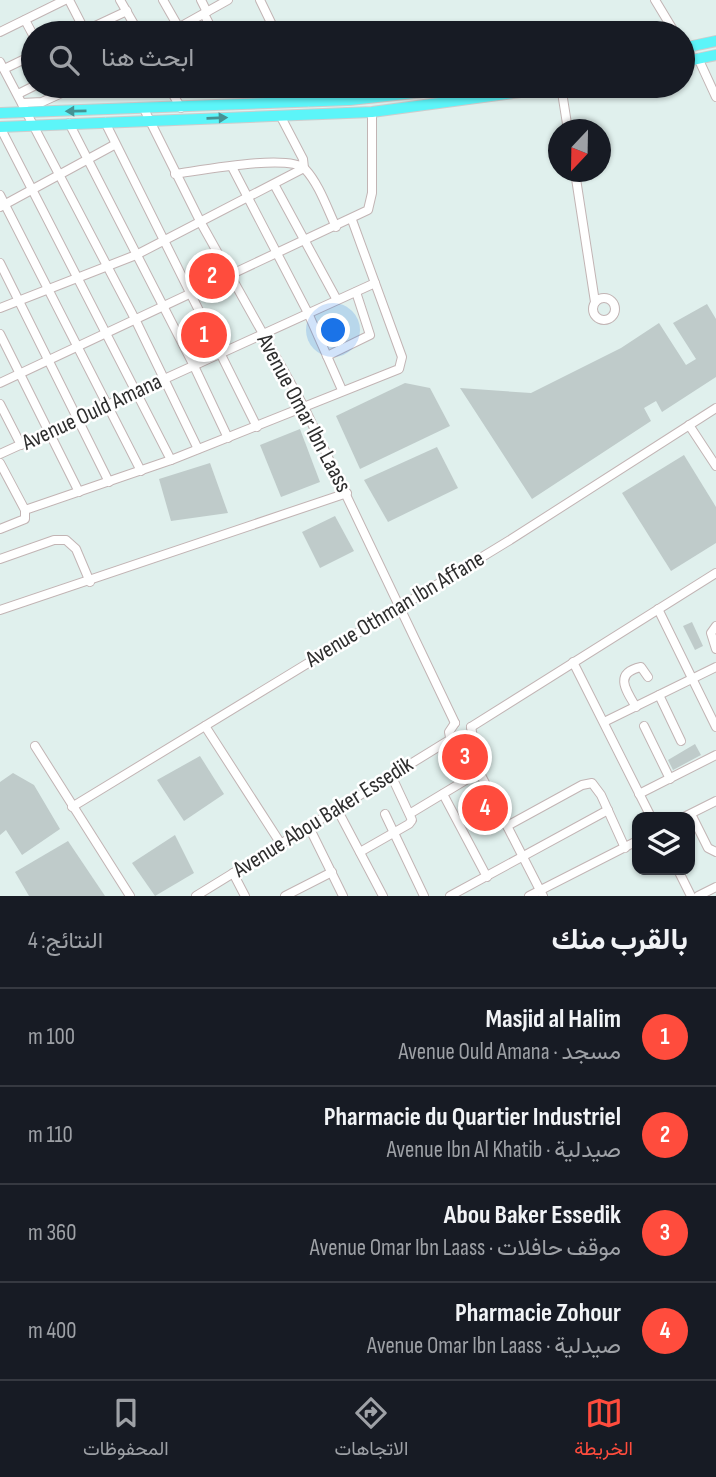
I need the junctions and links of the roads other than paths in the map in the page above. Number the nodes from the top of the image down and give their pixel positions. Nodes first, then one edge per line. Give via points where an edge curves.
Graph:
1 (67, 0) edge
2 (120, 0) edge
3 (163, 0) edge
4 (201, 0) edge
5 (228, 0) edge
6 (260, 0) edge
7 (655, 0) edge
8 (127, 11) junction
9 (206, 13) junction
10 (25, 20) edge
11 (78, 21) edge
12 (106, 21) edge
13 (132, 21) edge
14 (175, 21) edge
15 (192, 21) edge
16 (209, 21) edge
17 (270, 21) edge
18 (668, 21) edge
19 (21, 22) edge
20 (0, 32) edge
21 (716, 41) edge
22 (695, 45) edge
23 (716, 55) edge
24 (698, 58) junction
25 (21, 59) edge
26 (695, 59) edge
27 (2, 65) edge
28 (21, 92) edge
29 (18, 94) junction
30 (716, 97) edge
31 (51, 98) edge
32 (175, 98) edge
33 (307, 98) edge
34 (351, 98) edge
35 (475, 98) edge
36 (564, 98) edge
37 (309, 102) junction
38 (25, 108) junction
39 (181, 108) junction
40 (144, 109) junction
41 (372, 112) junction
42 (0, 113) edge
43 (281, 117) junction
44 (567, 119) edge
45 (148, 121) junction
46 (105, 122) junction
47 (69, 123) junction
48 (33, 125) junction
49 (0, 127) edge
50 (114, 145) junction
51 (86, 160) junction
52 (232, 167) junction
53 (304, 168) junction
54 (59, 174) junction
55 (175, 174) junction
56 (577, 182) edge
57 (275, 186) junction
58 (31, 189) junction
59 (0, 195) edge
60 (247, 199) junction
61 (2, 206) edge
62 (352, 220) junction
63 (201, 223) junction
64 (336, 227) junction
65 (306, 239) junction
66 (164, 242) junction
67 (136, 255) junction
68 (276, 255) junction
69 (0, 263) edge
70 (107, 266) junction
71 (229, 275) junction
72 (78, 279) junction
73 (374, 283) junction
74 (49, 290) junction
75 (356, 292) junction
76 (191, 293) junction
77 (337, 300) junction
78 (19, 301) junction
79 (595, 302) dead end
80 (163, 307) junction
81 (0, 309) edge
82 (308, 313) junction
83 (136, 321) junction
84 (0, 334) edge
85 (262, 334) junction
86 (107, 335) junction
87 (79, 347) junction
88 (222, 353) junction
89 (327, 356) junction
90 (48, 361) junction
91 (194, 366) junction
92 (20, 374) junction
93 (164, 380) junction
94 (0, 383) edge
95 (342, 390) junction
96 (137, 392) junction
97 (0, 404) edge
98 (109, 405) junction
99 (304, 407) junction
100 (716, 408) edge
101 (77, 419) junction
102 (689, 425) junction
103 (257, 427) junction
104 (49, 432) junction
105 (228, 438) junction
106 (21, 445) junction
107 (198, 449) junction
108 (0, 454) edge
109 (171, 460) junction
110 (0, 463) edge
111 (716, 466) edge
112 (141, 471) junction
113 (109, 482) junction
114 (79, 492) junction
115 (346, 493) junction
116 (25, 510) junction
117 (0, 529) edge
118 (0, 559) edge
119 (716, 573) edge
120 (90, 582) junction
121 (399, 605) junction
122 (658, 609) junction
123 (0, 610) edge
124 (716, 626) edge
125 (716, 649) edge
126 (573, 662) junction
127 (716, 667) edge
128 (648, 677) dead end
129 (692, 680) junction
130 (659, 695) junction
131 (636, 707) junction
132 (604, 722) junction
133 (455, 723) junction
134 (205, 726) junction
135 (644, 726) dead end
136 (471, 727) junction
137 (716, 727) edge
138 (451, 739) junction
139 (681, 741) dead end
140 (465, 744) junction
141 (35, 746) dead end
142 (716, 755) edge
143 (479, 772) junction
144 (391, 775) junction
145 (670, 779) junction
146 (443, 794) junction
147 (639, 794) junction
148 (716, 801) edge
149 (72, 807) junction
150 (337, 809) junction
151 (608, 810) junction
152 (648, 812) edge
153 (695, 812) edge
154 (411, 813) junction
155 (385, 814) dead end
156 (507, 826) junction
157 (309, 827) junction
158 (695, 828) edge
159 (394, 834) junction
160 (281, 844) junction
161 (632, 844) edge
162 (625, 848) junction
163 (360, 852) junction
164 (716, 852) edge
165 (523, 857) junction
166 (332, 872) junction
167 (233, 873) junction
168 (680, 875) edge
169 (487, 877) junction
170 (716, 887) edge
171 (542, 893) edge
172 (201, 895) edge
173 (130, 896) edge
174 (245, 896) edge
175 (285, 896) edge
176 (343, 896) edge
177 (383, 896) edge
178 (424, 896) edge
179 (450, 896) edge
180 (529, 896) edge
181 (691, 896) edge
182 (698, 896) edge

1 - 10 street
1 - 11 street
2 - 8 street
3 - 14 street
4 - 9 street
5 - 9 street
6 - 17 street
7 - 18 street
8 - 12 street
8 - 13 street
9 - 15 street
9 - 16 street
19 - 20 street
21 - 22 main road
23 - 24 main road
24 - 26 main road
24 - 30 street
25 - 27 street
27 - 29 street
28 - 29 street
29 - 38 street
31 - 38 street
32 - 39 street
33 - 37 street
34 - 37 main road
35 - 41 main road
36 - 44 street
37 - 39 main road
40 -> 38 main road
38 - 42 main road
38 - 48 street
39 - 40 main road
40 - 45 street, Avenue Omar Ibn Laass
41 - 43 main road
41 - 62 street via 372,193 368,210
45 -> 43 main road
43 - 53 street
45 - 46 main road
45 - 55 street, Avenue Omar Ibn Laass
46 - 47 main road
46 - 50 street
47 - 48 main road
47 - 51 street
48 - 49 main road
48 - 54 street
49 - 58 street
50 - 51 street
50 - 66 street
51 - 54 street
51 - 67 street
52 - 53 street via 275,163
52 - 55 street
52 - 60 street
53 - 57 street
53 - 64 street
54 - 58 street
54 - 70 street
55 - 63 street, Avenue Omar Ibn Laass
56 - 79 street
57 - 60 street
57 - 65 street
58 - 61 street
58 - 72 street
59 - 61 street
60 - 63 street
60 - 68 street
61 - 74 street
62 - 64 street
62 - 73 street
63 - 66 street
63 - 71 street, Avenue Omar Ibn Laass
64 - 65 street
65 - 68 street
65 - 77 street
66 - 67 street
66 - 76 street
67 - 70 street
67 - 80 street
68 - 71 street
68 - 82 street
69 - 78 street
70 - 72 street
70 - 83 street
71 - 76 street
71 - 85 street, Avenue Omar Ibn Laass
72 - 74 street
72 - 86 street
73 - 75 street, Avenue Ould Amana
73 - 95 street via 403,362 396,371
74 - 78 street
74 - 87 street
75 - 77 street, Avenue Ould Amana
75 - 89 street via 370,335
76 - 80 street
76 - 88 street
77 - 82 street, Avenue Ould Amana
78 - 81 street
78 - 90 street
80 - 83 street
80 - 91 street
82 - 85 street, Avenue Ould Amana
82 - 89 street
83 - 86 street
83 - 93 street
84 - 92 street
85 - 88 street, Avenue Ould Amana
85 - 99 street, Avenue Omar Ibn Laass
86 - 87 street
86 - 96 street
87 - 90 street
87 - 98 street
88 - 91 street, Avenue Ould Amana
88 - 103 street
89 - 95 street
90 - 92 street
90 - 101 street
91 - 93 street, Avenue Ould Amana
91 - 105 street
92 - 94 street
92 - 104 street
93 - 96 street, Avenue Ould Amana
93 - 107 street
95 - 99 street
96 - 98 street, Avenue Ould Amana
96 - 109 street
97 - 106 street
98 - 101 street, Avenue Ould Amana
98 - 112 street
99 - 103 street
99 - 115 street, Avenue Omar Ibn Laass
100 - 102 street, Avenue Othman Ibn Affane
101 - 104 street, Avenue Ould Amana
101 - 113 street
102 - 111 street
102 - 121 street, Avenue Othman Ibn Affane
103 - 105 street
104 - 106 street, Avenue Ould Amana
104 - 114 street
105 - 107 street
106 - 108 street, Avenue Ould Amana
107 - 109 street
109 - 112 street
110 - 116 street
112 - 113 street
113 - 114 street
114 - 116 street
115 - 120 street
115 - 121 street, Avenue Omar Ibn Laass
116 - 117 street via 25,519
118 - 120 street via 66,540 76,549
119 - 122 street
120 - 123 street
121 - 133 street, Avenue Omar Ibn Laass
121 - 134 street, Avenue Othman Ibn Affane
122 - 126 street
122 - 129 street
124 - 125 street via 711,633
126 - 132 street
126 - 136 street
127 - 129 street
128 - 131 street via 641,667 623,677
129 - 130 street
129 - 137 street
130 - 131 street
130 - 139 street
131 - 132 street
132 - 147 street
133 - 136 street via 466,722
133 - 138 street via 449,732
134 - 149 street, Avenue Othman Ibn Affane
134 - 160 street
135 - 145 street
136 - 140 street via 472,737
138 - 140 street
138 - 144 street, Avenue Abou Baker Essedik
140 - 143 street
141 - 149 street
142 - 145 street
143 - 146 street
143 - 156 street
144 - 150 street, Avenue Abou Baker Essedik
144 - 154 street
145 - 147 street
146 - 154 street
146 - 169 street
147 - 152 street
148 - 153 street
149 - 173 street
150 - 157 street, Avenue Abou Baker Essedik
150 - 163 street
151 - 156 street via 595,786 587,783
151 - 162 street
151 - 165 street
154 - 159 street via 409,824
155 - 159 street
156 - 165 street
157 - 160 street, Avenue Abou Baker Essedik
157 - 166 street
158 - 164 street
159 - 163 street
159 - 178 street
160 - 167 street, Avenue Abou Baker Essedik
161 - 162 street
162 - 171 street
163 - 177 street
165 - 169 street
165 - 171 street
166 - 175 street
166 - 176 street
167 - 172 street, Avenue Abou Baker Essedik
167 - 174 street
168 - 181 street
169 - 179 street
170 - 182 street
171 - 180 street

